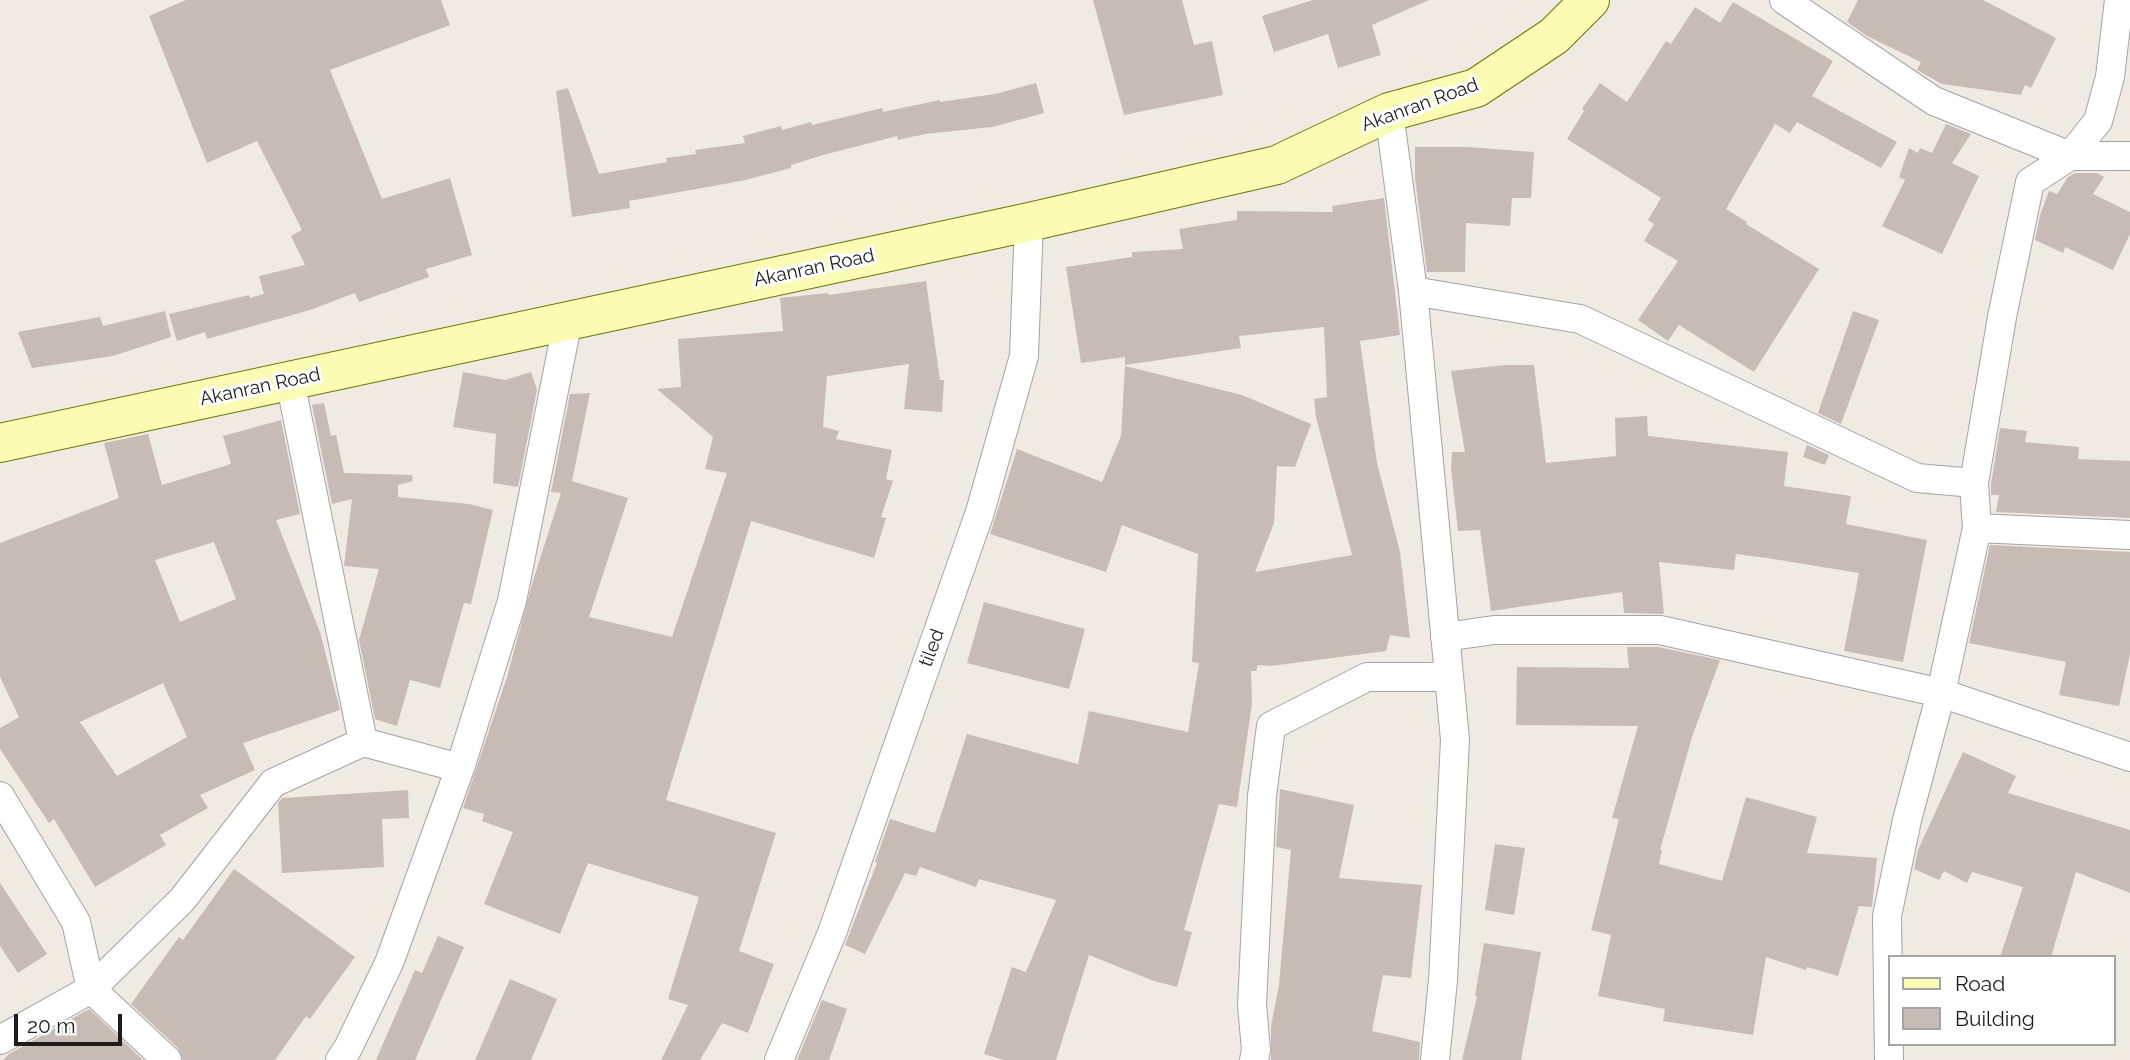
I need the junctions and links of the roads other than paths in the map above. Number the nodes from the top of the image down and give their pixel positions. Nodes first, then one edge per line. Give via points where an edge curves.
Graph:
1 (1590, 0) edge
2 (1784, 0) edge
3 (2119, 0) edge
4 (1389, 112) junction
5 (2070, 156) junction
6 (2130, 156) edge
7 (1029, 222) junction
8 (1413, 291) junction
9 (568, 320) junction
10 (290, 381) junction
11 (0, 443) edge
12 (1975, 483) junction
13 (1977, 528) junction
14 (2130, 536) edge
15 (1445, 637) junction
16 (1449, 677) junction
17 (1941, 693) junction
18 (362, 743) junction
19 (2130, 757) edge
20 (460, 768) junction
21 (0, 796) edge
22 (1888, 955) edge
23 (91, 989) junction
24 (0, 1040) edge
25 (167, 1060) edge
26 (340, 1060) edge
27 (779, 1060) edge
28 (1254, 1060) edge
29 (1435, 1060) edge

1 - 4 main road, Akanran Road via 1554,36 1476,88
2 - 5 street via 1934,101
3 - 5 street via 2110,78 2098,121
4 - 7 main road, Akanran Road via 1277,165
4 - 8 street
5 - 6 street
5 - 12 street via 2030,182 2001,317
7 - 9 main road, Akanran Road
7 - 27 street, tiled via 1024,356 981,512 832,933
8 - 12 street via 1580,320 1917,478
8 - 15 street
9 - 10 main road, Akanran Road
9 - 20 street via 512,601
10 - 11 main road, Akanran Road
10 - 18 street
12 - 13 street
13 - 14 street
13 - 17 street
15 - 16 street
15 - 17 street via 1493,630 1660,630
16 - 28 street via 1367,677 1271,726 1262,796 1252,1005
16 - 29 street via 1455,740
17 - 19 street
17 - 22 street via 1888,916
18 - 20 street
18 - 23 street via 273,783 182,900
20 - 26 street via 389,963
21 - 23 street via 76,922
23 - 24 street
23 - 25 street

